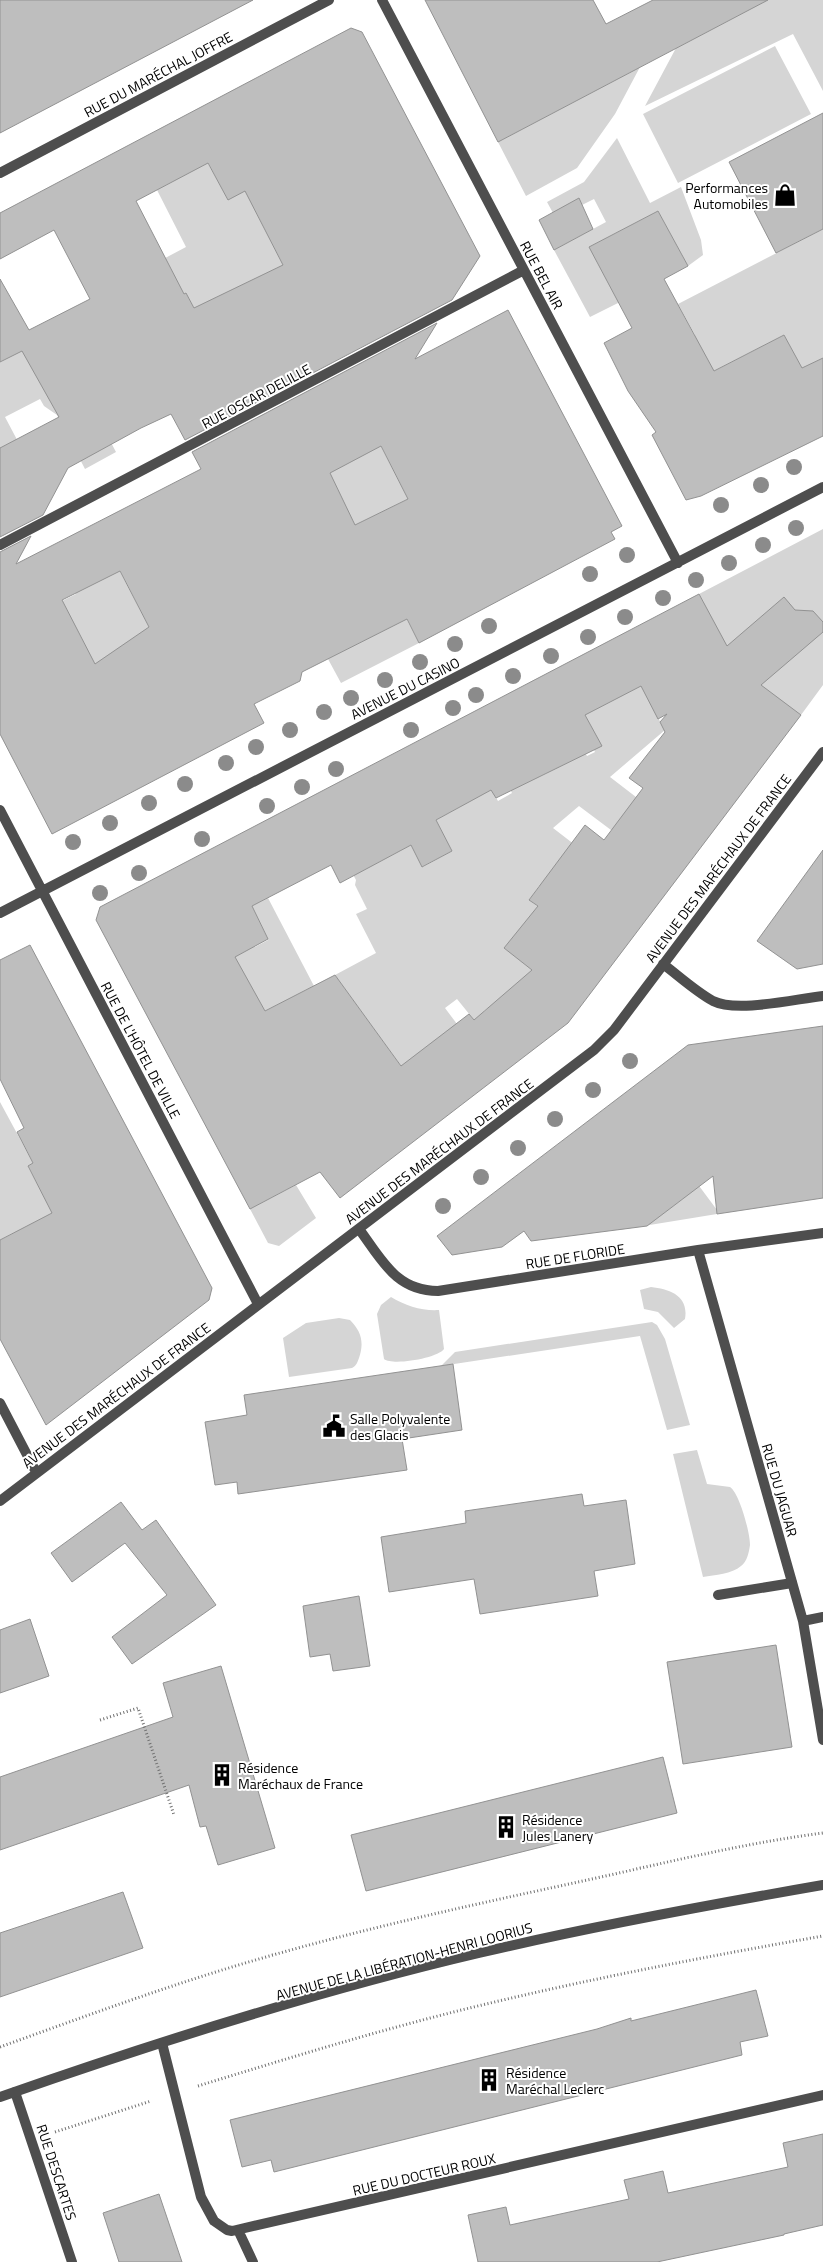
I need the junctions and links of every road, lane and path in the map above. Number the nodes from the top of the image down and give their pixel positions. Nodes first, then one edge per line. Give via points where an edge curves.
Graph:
1 (329, 0) edge
2 (382, 0) edge
3 (0, 173) edge
4 (524, 270) junction
5 (823, 487) edge
6 (0, 545) edge
7 (678, 563) junction
8 (823, 752) edge
9 (0, 810) edge
10 (43, 891) junction
11 (0, 913) edge
12 (663, 964) junction
13 (823, 996) edge
14 (359, 1229) junction
15 (823, 1233) edge
16 (698, 1250) junction
17 (258, 1304) junction
18 (0, 1403) edge
19 (36, 1472) junction
20 (0, 1501) edge
21 (792, 1583) junction
22 (718, 1595) dead end
23 (823, 1617) edge
24 (803, 1620) junction
25 (100, 1720) dead end
26 (823, 1740) edge
27 (174, 1815) dead end
28 (823, 1833) edge
29 (823, 1884) edge
30 (823, 1936) edge
31 (162, 2043) junction
32 (0, 2046) edge
33 (15, 2092) junction
34 (174, 2094) junction
35 (823, 2095) edge
36 (0, 2097) edge
37 (32, 2140) junction
38 (238, 2230) junction
39 (72, 2262) edge
40 (253, 2262) edge

1 - 3 street, RUE DU MARÉCHAL JOFFRE
2 - 4 street, RUE BEL AIR
4 - 6 street, RUE OSCAR DELILLE
4 - 7 street, RUE BEL AIR
5 - 7 street, AVENUE DU CASINO
7 - 10 street, AVENUE DU CASINO
8 - 12 street, AVENUE DES MARÉCHAUX DE FRANCE
9 - 10 street, RUE DE L'HÔTEL DE VILLE
10 - 11 street, AVENUE DU CASINO
10 - 17 street, RUE DE L'HÔTEL DE VILLE
12 - 13 street via 712,1000 727,1005 744,1006
12 - 14 street, AVENUE DES MARÉCHAUX DE FRANCE via 614,1030 594,1050
14 - 16 street, RUE DE FLORIDE via 402,1282 429,1291 446,1291
14 - 17 street, AVENUE DES MARÉCHAUX DE FRANCE
15 - 16 street, RUE DE FLORIDE
16 - 21 street, RUE DU JAGUAR
17 - 19 street, AVENUE DES MARÉCHAUX DE FRANCE
18 - 19 street
19 - 20 street, AVENUE DES MARÉCHAUX DE FRANCE
21 - 22 street
21 - 24 street, RUE DU JAGUAR
23 - 24 street
24 - 26 street, RUE DU JAGUAR
25 - 27 path via 138,1708
28 - 32 path via 668,1862 422,1916 224,1969
29 - 31 street, AVENUE DE LA LIBÉRATION-HENRI LOORIUS via 477,1953 309,1998
30 - 34 path via 484,2005 355,2038
31 - 33 street, AVENUE DE LA LIBÉRATION-HENRI LOORIUS
31 - 34 street
33 - 36 street, AVENUE DE LA LIBÉRATION-HENRI LOORIUS
33 - 37 street, RUE DESCARTES
34 - 37 path
34 - 38 street via 204,2207 220,2226
35 - 38 street, RUE DU DOCTEUR ROUX
37 - 39 street, RUE DESCARTES
38 - 40 street

